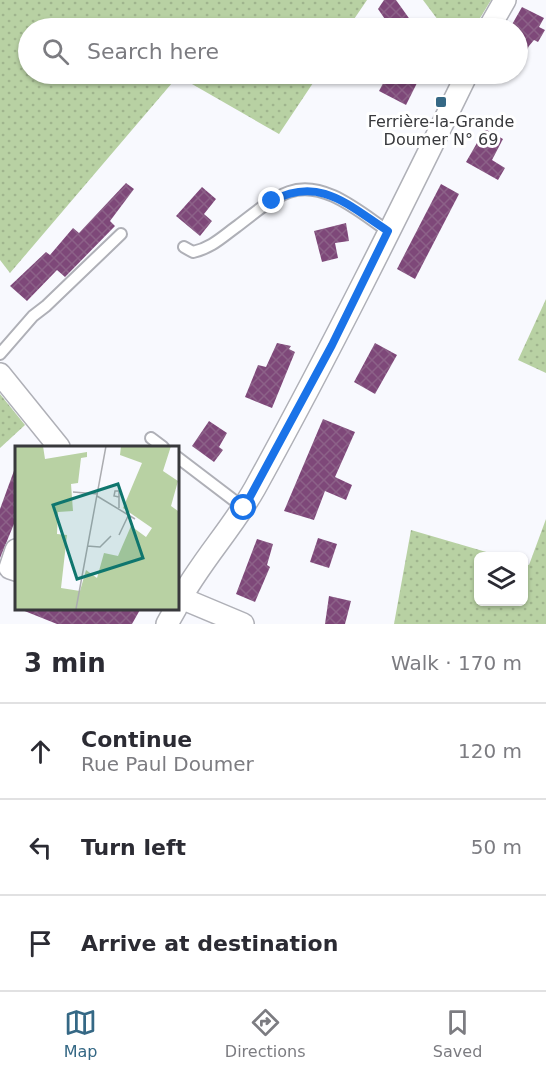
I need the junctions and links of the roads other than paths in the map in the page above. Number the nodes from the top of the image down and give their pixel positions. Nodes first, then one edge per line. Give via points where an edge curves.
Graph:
1 (505, 0) edge
2 (495, 18) edge
3 (462, 84) edge
4 (388, 231) junction
5 (121, 234) dead end
6 (184, 247) dead end
7 (0, 354) edge
8 (0, 374) edge
9 (151, 438) dead end
10 (56, 445) edge
11 (162, 446) edge
12 (178, 458) edge
13 (244, 508) junction
14 (15, 553) edge
15 (15, 570) edge
16 (180, 593) edge
17 (173, 609) edge
18 (167, 624) edge
19 (243, 624) edge

1 - 2 street
3 - 4 street
4 - 6 lane via 329,194 317,190 291,191 209,248 193,252
4 - 13 street
5 - 7 lane via 33,315
8 - 10 street
9 - 11 lane
12 - 13 lane
13 - 16 street
14 - 15 street via 10,568
16 - 19 street
17 - 18 street

